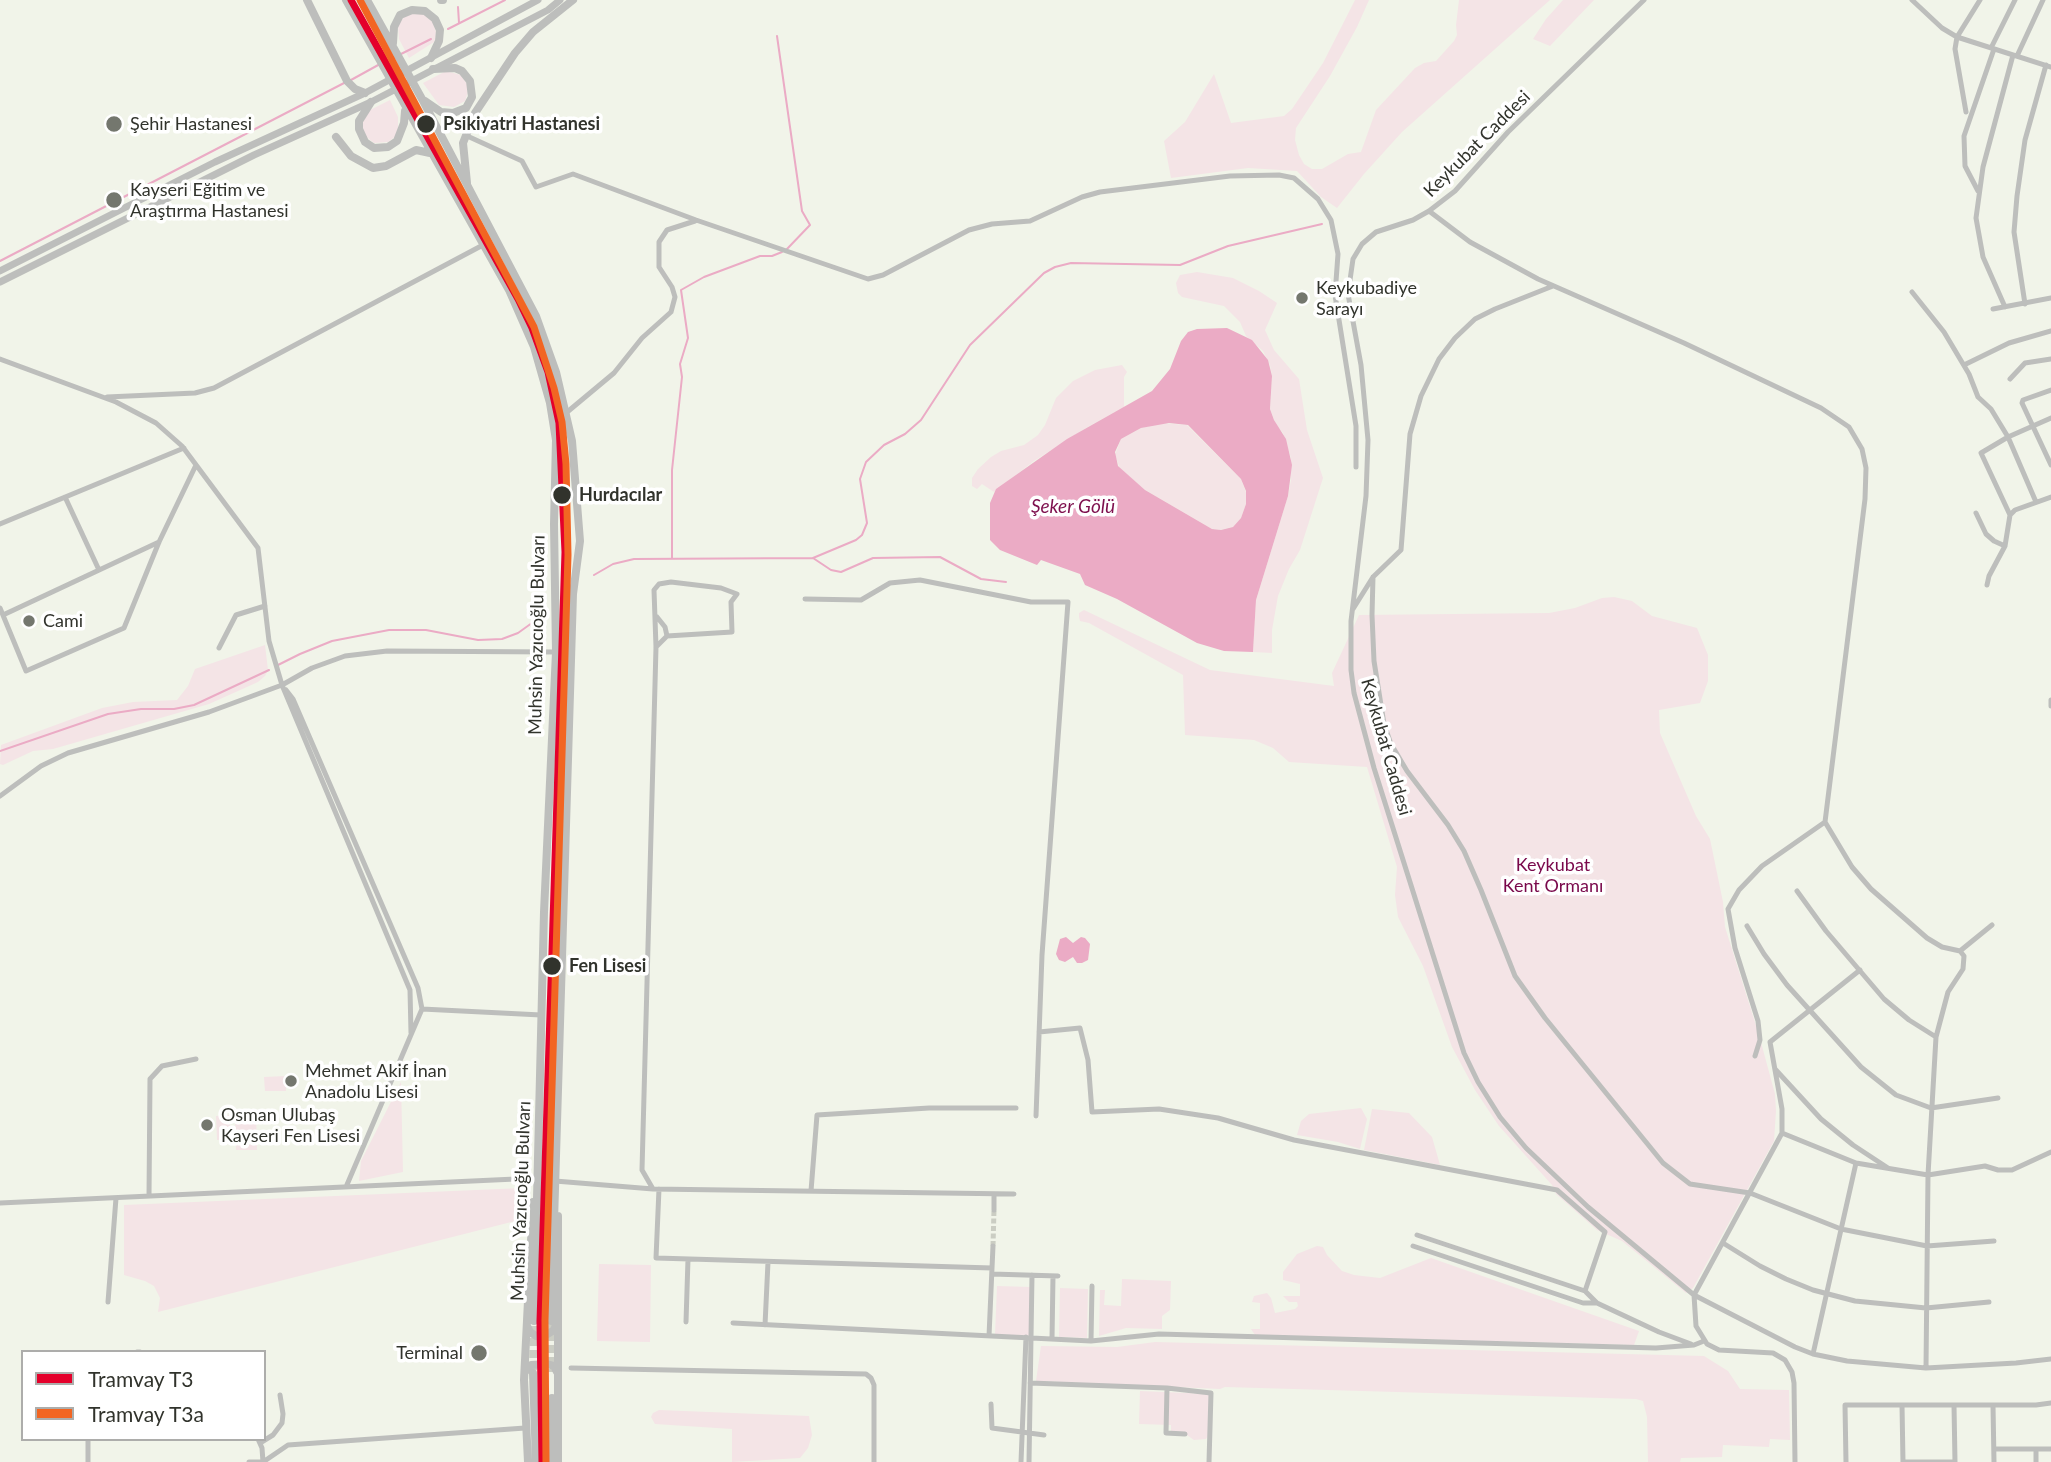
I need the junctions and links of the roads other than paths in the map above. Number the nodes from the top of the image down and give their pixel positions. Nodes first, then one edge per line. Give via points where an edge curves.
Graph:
1 (307, 0) edge
2 (345, 0) edge
3 (367, 0) edge
4 (538, 0) edge
5 (560, 0) edge
6 (573, 0) edge
7 (1644, 0) edge
8 (1913, 0) edge
9 (1980, 0) edge
10 (2015, 0) edge
11 (2043, 0) edge
12 (1957, 37) junction
13 (393, 46) junction
14 (1992, 49) junction
15 (2015, 55) junction
16 (431, 58) junction
17 (2049, 66) edge
18 (433, 69) junction
19 (365, 93) junction
20 (422, 99) junction
21 (371, 102) junction
22 (405, 108) junction
23 (1966, 112) dead end
24 (419, 134) junction
25 (465, 135) junction
26 (336, 137) dead end
27 (430, 153) junction
28 (406, 154) junction
29 (468, 189) junction
30 (1979, 192) junction
31 (1429, 211) junction
32 (696, 220) junction
33 (483, 245) junction
34 (0, 271) edge
35 (0, 282) edge
36 (1553, 286) junction
37 (1912, 292) dead end
38 (2051, 298) edge
39 (2025, 303) junction
40 (2005, 307) junction
41 (1993, 309) dead end
42 (2051, 331) edge
43 (0, 359) edge
44 (2051, 359) edge
45 (1964, 365) junction
46 (2010, 379) dead end
47 (2051, 390) edge
48 (103, 397) junction
49 (566, 413) junction
50 (2051, 418) edge
51 (2033, 425) junction
52 (2008, 437) junction
53 (184, 448) junction
54 (196, 465) junction
55 (2051, 465) edge
56 (1356, 467) dead end
57 (65, 497) junction
58 (2051, 497) edge
59 (2036, 502) junction
60 (1976, 513) dead end
61 (2010, 515) junction
62 (0, 524) edge
63 (159, 542) junction
64 (2005, 546) junction
65 (99, 570) junction
66 (1373, 577) junction
67 (1987, 585) dead end
68 (805, 598) dead end
69 (265, 606) junction
70 (1352, 611) junction
71 (1, 613) edge
72 (657, 617) junction
73 (667, 636) junction
74 (656, 647) junction
75 (219, 648) dead end
76 (556, 652) junction
77 (282, 685) junction
78 (2051, 700) edge
79 (2051, 706) edge
80 (0, 796) edge
81 (1825, 822) junction
82 (1797, 891) dead end
83 (1992, 925) dead end
84 (1747, 926) dead end
85 (1960, 951) junction
86 (1860, 970) junction
87 (412, 1007) junction
88 (422, 1009) junction
89 (1812, 1011) junction
90 (542, 1015) junction
91 (1039, 1032) junction
92 (411, 1033) junction
93 (1936, 1037) junction
94 (1755, 1056) dead end
95 (196, 1059) dead end
96 (1773, 1067) junction
97 (1998, 1098) dead end
98 (1016, 1108) dead end
99 (1931, 1108) junction
100 (1036, 1116) dead end
101 (1782, 1133) junction
102 (2051, 1152) edge
103 (1856, 1163) junction
104 (1892, 1170) junction
105 (1928, 1175) junction
106 (537, 1178) junction
107 (555, 1181) junction
108 (346, 1186) junction
109 (656, 1189) junction
110 (811, 1191) junction
111 (1750, 1193) junction
112 (994, 1194) junction
113 (1014, 1194) dead end
114 (149, 1196) junction
115 (116, 1198) junction
116 (0, 1203) edge
117 (994, 1209) tunnel mouth
118 (1606, 1222) junction
119 (1841, 1229) junction
120 (1605, 1232) junction
121 (1417, 1235) dead end
122 (1994, 1241) dead end
123 (1723, 1243) junction
124 (993, 1246) tunnel mouth
125 (1413, 1246) dead end
126 (1927, 1247) junction
127 (688, 1259) junction
128 (768, 1262) junction
129 (992, 1271) junction
130 (1032, 1275) junction
131 (1092, 1286) dead end
132 (1585, 1291) junction
133 (1827, 1294) junction
134 (1694, 1295) junction
135 (108, 1302) dead end
136 (1989, 1302) dead end
137 (1597, 1303) junction
138 (1926, 1308) junction
139 (530, 1322) junction
140 (554, 1322) junction
141 (686, 1322) dead end
142 (733, 1323) dead end
143 (765, 1325) junction
144 (988, 1336) junction
145 (1028, 1338) junction
146 (1052, 1339) junction
147 (1091, 1340) junction
148 (1704, 1341) junction
149 (1694, 1345) junction
150 (1813, 1354) junction
151 (2051, 1359) edge
152 (571, 1368) dead end
153 (1926, 1368) junction
154 (554, 1372) junction
155 (529, 1373) junction
156 (1030, 1383) junction
157 (1167, 1388) junction
158 (280, 1395) dead end
159 (2051, 1403) edge
160 (991, 1404) dead end
161 (1902, 1405) junction
162 (1954, 1405) junction
163 (1993, 1405) junction
164 (526, 1428) junction
165 (1026, 1434) junction
166 (1185, 1434) dead end
167 (1044, 1435) dead end
168 (266, 1438) edge
169 (88, 1441) edge
170 (259, 1441) edge
171 (1994, 1449) junction
172 (2036, 1449) junction
173 (2051, 1449) edge
174 (88, 1462) edge
175 (249, 1462) edge
176 (263, 1462) edge
177 (528, 1462) edge
178 (536, 1462) edge
179 (552, 1462) edge
180 (558, 1462) edge
181 (874, 1462) edge
182 (1021, 1462) edge
183 (1029, 1462) edge
184 (1209, 1462) edge
185 (1795, 1462) edge
186 (1846, 1462) edge
187 (1955, 1462) edge
188 (1994, 1462) edge
189 (2036, 1462) edge

1 - 19 highway via 348,81
2 - 22 highway, Muhsin Yazıcıoğlu Bulvarı
3 - 13 highway, Muhsin Yazıcıoğlu Bulvarı
4 - 16 main road
5 - 18 main road
6 - 25 highway via 515,53
7 - 31 street, Keykubat Caddesi via 1508,132 1455,191
8 - 12 street
9 - 12 street
10 - 14 street
11 - 15 street
12 - 14 street
12 - 23 street
13 - 16 highway via 400,15 425,11 440,30
13 - 20 highway, Muhsin Yazıcıoğlu Bulvarı
14 - 15 street
14 - 30 street via 1963,142 1966,170
15 - 17 street
15 - 30 street via 1993,124
16 - 19 main road
17 - 39 street via 2025,140 2017,196 2014,232
18 - 20 highway via 455,68 465,74 472,97 466,108 453,113 441,112
18 - 21 main road
19 - 34 main road via 215,162
20 - 29 highway, Muhsin Yazıcıoğlu Bulvarı
21 - 22 highway via 359,128 365,142 376,149 399,138
21 - 35 main road
22 - 24 highway, Muhsin Yazıcıoğlu Bulvarı
24 - 27 highway, Muhsin Yazıcıoğlu Bulvarı
24 - 28 highway
25 - 29 highway
25 - 32 street via 522,161 537,187 573,174
26 - 28 highway via 351,156 370,167 386,166
27 - 28 highway via 416,150
27 - 33 highway, Muhsin Yazıcıoğlu Bulvarı
29 - 49 highway, Muhsin Yazıcıoğlu Bulvarı via 536,316
30 - 40 street via 1977,234
31 - 36 street via 1470,242
31 - 70 street, Keykubat Caddesi via 1376,232 1362,244 1351,268 1348,294 1368,440
32 - 49 street via 667,230 659,242 659,267 675,297 671,312 614,373
32 - 56 street via 871,278 970,230 1030,221 1100,192 1230,176 1294,178 1318,199 1331,220 1338,254 1335,295 1356,426
33 - 48 street via 214,388
33 - 76 highway, Muhsin Yazıcıoğlu Bulvarı via 534,347 550,403 556,440
36 - 66 street via 1475,319 1439,359 1410,434 1401,550
36 - 81 street via 1821,408 1844,423 1860,443 1866,468 1865,499
37 - 45 street
38 - 39 street
39 - 40 street
40 - 41 street
42 - 45 street via 2009,343
43 - 48 street
44 - 46 street via 2025,363
45 - 52 street via 1978,397
47 - 51 street via 2022,401
48 - 53 street via 156,423
49 - 107 highway, Muhsin Yazıcıoğlu Bulvarı via 580,541 573,594
50 - 51 street
51 - 52 street
51 - 55 street
52 - 59 street
52 - 61 street via 1981,453
53 - 54 street
53 - 57 street
54 - 63 street
54 - 69 street via 258,548
57 - 62 street
57 - 65 street
58 - 59 street
59 - 61 street
60 - 64 street via 1986,534
61 - 64 street
63 - 65 street
63 - 71 street via 124,628 26,671
64 - 67 street
65 - 71 street
66 - 70 street
66 - 111 street via 1374,661 1386,732 1402,764 1464,851 1515,976 1668,1168 1694,1185
68 - 91 street via 861,600 890,583 920,580 1031,602 1068,602
69 - 75 street via 236,615
69 - 77 street
70 - 118 street, Keykubat Caddesi via 1354,693 1464,1053 1485,1094 1517,1138
72 - 73 street
72 - 73 street via 654,590 661,583 716,587 737,594 731,602 732,632
72 - 74 street
73 - 74 street
74 - 109 street via 642,1170
76 - 77 street via 366,652 323,663
76 - 90 highway, Muhsin Yazıcıoğlu Bulvarı
77 - 80 street via 209,712 68,752
77 - 87 street via 410,990
77 - 88 street via 293,699 418,988
78 - 79 street
81 - 85 street via 1871,889 1931,941
81 - 94 street via 1762,866 1729,906 1735,948 1758,1021 1760,1043
82 - 86 street
83 - 85 street
84 - 89 street via 1764,954
85 - 93 street via 1964,966 1948,992
86 - 89 street
86 - 93 street via 1893,1007
87 - 88 street
87 - 92 street
88 - 90 street
88 - 92 street
89 - 96 street via 1771,1041
89 - 99 street via 1861,1067 1896,1095
90 - 106 highway, Muhsin Yazıcıoğlu Bulvarı
91 - 100 street
91 - 120 street via 1080,1028 1088,1059 1092,1112 1159,1109 1218,1118 1294,1140 1557,1190
92 - 108 street
93 - 99 street
95 - 114 street via 164,1065 150,1079
96 - 101 street
96 - 104 street via 1831,1128
97 - 99 street
98 - 110 street via 817,1115
99 - 105 street
101 - 103 street
101 - 111 street
102 - 105 street via 2012,1170 1984,1166
103 - 104 street
103 - 119 street
104 - 105 street
105 - 126 street
106 - 108 street
106 - 139 highway, Muhsin Yazıcıoğlu Bulvarı via 531,1213
107 - 109 street
107 - 140 highway, Muhsin Yazıcıoğlu Bulvarı via 560,1233
108 - 114 street
109 - 110 street
109 - 127 street via 656,1258
110 - 112 street
111 - 119 street
111 - 123 street
112 - 113 street
112 - 117 street
114 - 115 street
115 - 116 street
115 - 135 street
118 - 120 street
118 - 134 street, Keykubat Caddesi
119 - 126 street
119 - 133 street
120 - 132 street
121 - 132 street
122 - 126 street
123 - 133 street via 1773,1273
123 - 134 street
124 - 129 street
125 - 137 street via 1583,1303
126 - 138 street
127 - 128 street
127 - 141 street
128 - 129 street
128 - 143 street
129 - 130 street
129 - 144 street
130 - 145 street
130 - 146 street via 1056,1276
131 - 147 street
132 - 137 street
133 - 138 street via 1876,1305
133 - 150 street
134 - 148 street via 1695,1322
134 - 150 street, Keykubat Caddesi
136 - 138 street
137 - 149 street
138 - 153 street
139 - 140 highway via 530,1332 542,1337 554,1330
139 - 155 highway, Muhsin Yazıcıoğlu Bulvarı
140 - 154 highway, Muhsin Yazıcıoğlu Bulvarı
142 - 143 street
143 - 144 street
144 - 145 street
145 - 146 street
145 - 156 street
145 - 165 street
146 - 147 street
147 - 149 street via 1159,1334 1656,1348
148 - 149 street
148 - 185 street via 1718,1350 1776,1354 1785,1360 1794,1383
150 - 153 street, Keykubat Caddesi via 1865,1364
151 - 153 street, Keykubat Caddesi
152 - 181 street via 866,1374 874,1385
154 - 155 highway via 554,1366 547,1364 531,1365
154 - 179 highway
154 - 180 highway
155 - 164 highway
155 - 178 highway
156 - 157 street
156 - 165 street
157 - 166 street via 1166,1433
157 - 184 street via 1211,1393
158 - 168 street via 282,1423
159 - 163 street
160 - 165 street via 992,1428
161 - 162 street
161 - 186 street via 1845,1405
161 - 187 street via 1903,1462
162 - 163 street
162 - 187 street
163 - 171 street
164 - 176 street via 288,1445
164 - 177 highway
165 - 167 street
165 - 182 street
165 - 183 street
169 - 174 street
170 - 176 street
171 - 172 street
171 - 188 street
172 - 173 street
172 - 189 street
175 - 176 street

